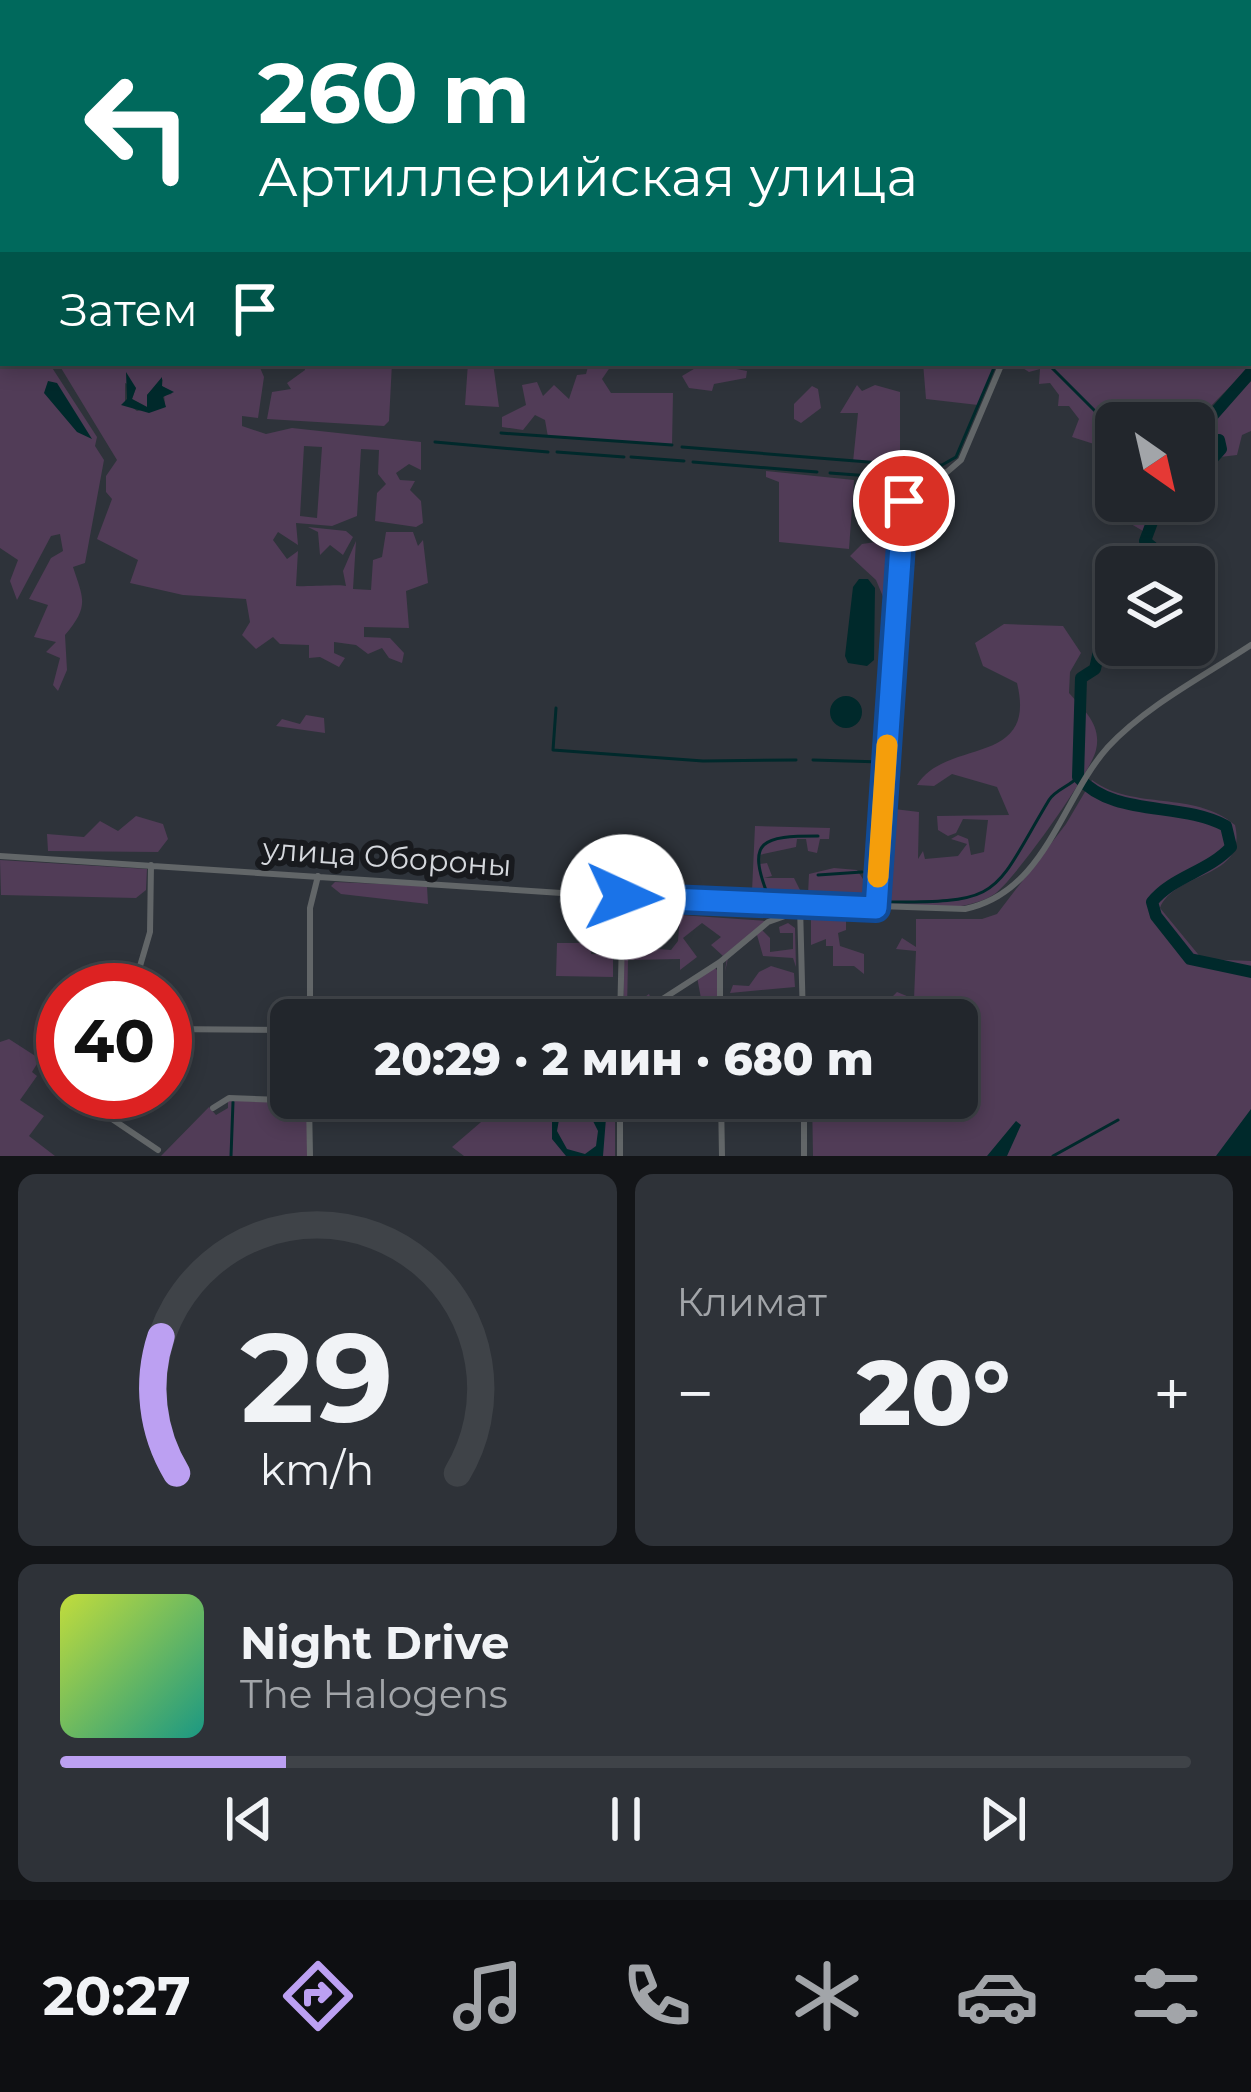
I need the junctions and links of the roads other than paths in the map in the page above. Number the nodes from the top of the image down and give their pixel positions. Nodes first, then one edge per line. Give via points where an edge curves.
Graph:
1 (1001, 366) edge
2 (1251, 645) edge
3 (0, 856) edge
4 (152, 865) junction
5 (318, 876) junction
6 (623, 897) junction
7 (796, 905) junction
8 (876, 908) junction
9 (720, 962) junction
10 (141, 963) edge
11 (310, 999) edge
12 (621, 999) edge
13 (663, 999) edge
14 (720, 999) edge
15 (801, 999) edge
16 (192, 1029) edge
17 (270, 1030) edge
18 (270, 1099) edge
19 (213, 1108) dead end
20 (112, 1119) edge
21 (309, 1119) edge
22 (620, 1119) edge
23 (721, 1119) edge
24 (804, 1119) edge
25 (158, 1150) dead end
26 (310, 1156) edge
27 (620, 1156) edge
28 (722, 1156) edge
29 (804, 1156) edge

1 - 8 street via 962,460 947,472 908,475
2 - 8 street, улица Обороны via 1129,729 998,897 965,909
3 - 4 street, улица Обороны
4 - 5 street, улица Обороны
4 - 10 street
5 - 6 street, улица Обороны
5 - 11 street
6 - 7 street, улица Обороны
6 - 12 street
7 - 8 street, улица Обороны
7 - 9 street
7 - 15 street
9 - 13 street
9 - 14 street
16 - 17 street
18 - 19 street via 229,1098
20 - 25 street
21 - 26 street
22 - 27 street
23 - 28 street
24 - 29 street

